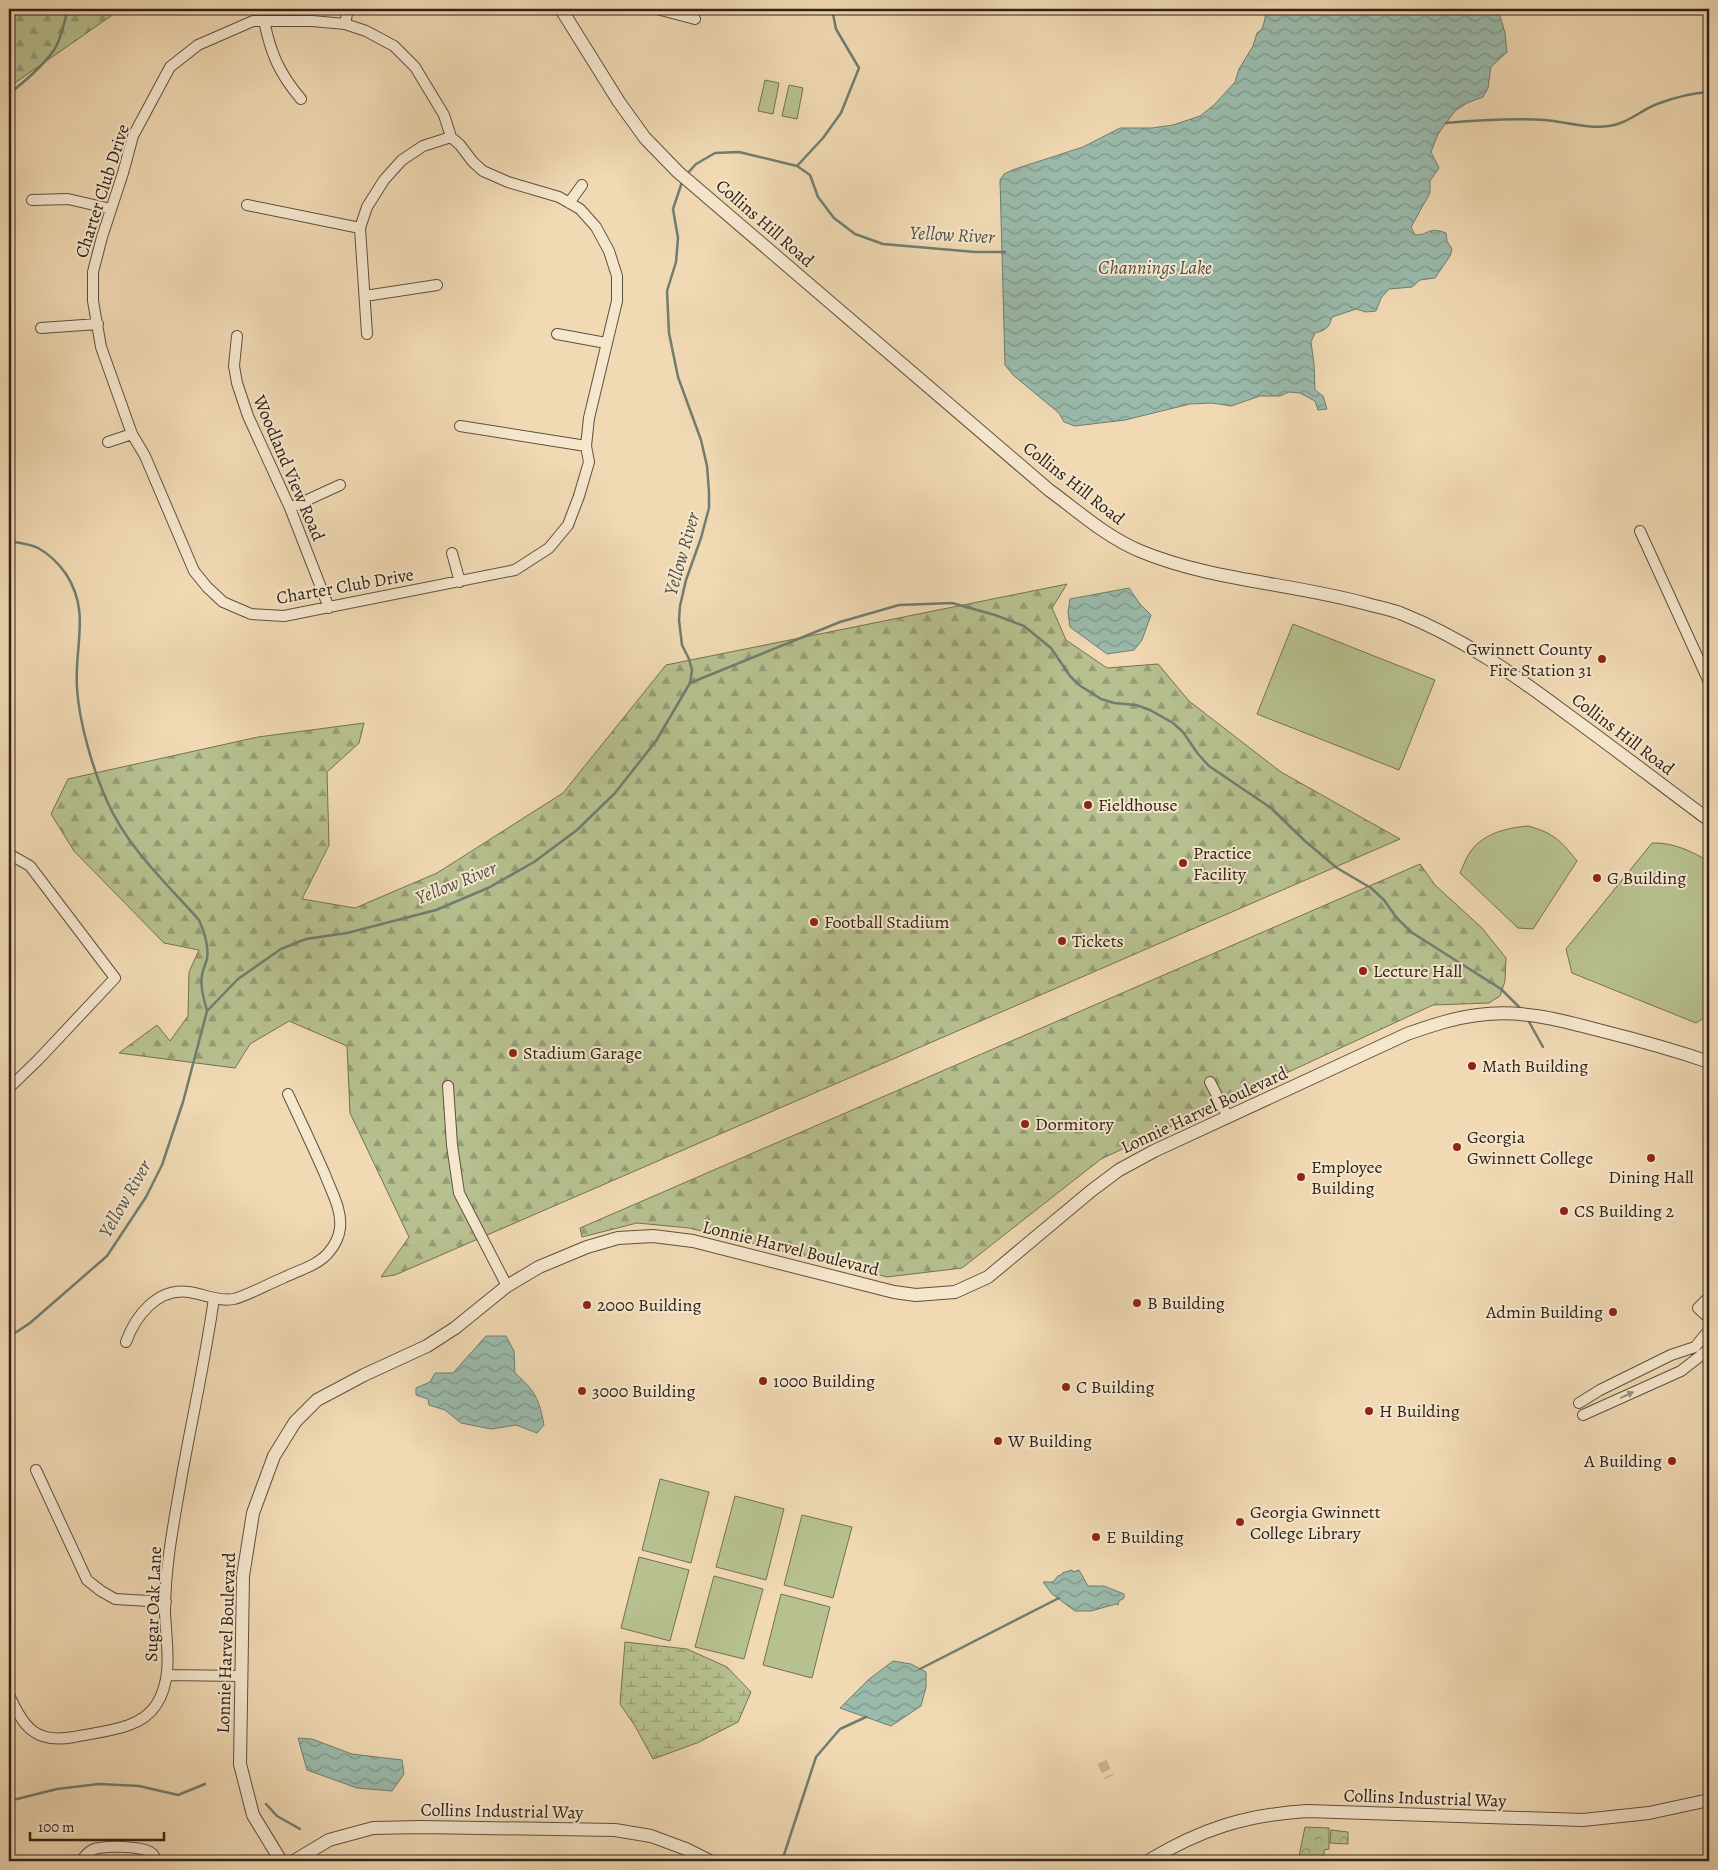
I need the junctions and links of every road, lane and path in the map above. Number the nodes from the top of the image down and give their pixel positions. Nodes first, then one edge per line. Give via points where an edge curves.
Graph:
1 (348, 9) edge
2 (561, 9) edge
3 (657, 9) edge
4 (695, 19) dead end
5 (264, 21) junction
6 (345, 24) junction
7 (301, 100) dead end
8 (451, 137) junction
9 (582, 185) dead end
10 (32, 200) dead end
11 (569, 202) junction
12 (247, 205) dead end
13 (111, 209) junction
14 (360, 228) junction
15 (438, 285) dead end
16 (365, 296) junction
17 (98, 324) junction
18 (41, 328) dead end
19 (367, 334) dead end
20 (557, 334) dead end
21 (237, 336) dead end
22 (606, 343) junction
23 (460, 426) dead end
24 (132, 434) junction
25 (108, 442) dead end
26 (586, 446) junction
27 (340, 485) dead end
28 (290, 508) junction
29 (1640, 531) dead end
30 (452, 554) dead end
31 (460, 582) junction
32 (329, 608) junction
33 (1709, 682) edge
34 (1709, 820) edge
35 (9, 854) edge
36 (1706, 1059) edge
37 (1709, 1071) edge
38 (1210, 1082) dead end
39 (448, 1086) dead end
40 (9, 1088) edge
41 (288, 1094) dead end
42 (1228, 1117) junction
43 (507, 1286) junction
44 (1709, 1297) edge
45 (214, 1298) junction
46 (1709, 1318) edge
47 (1709, 1330) edge
48 (126, 1342) dead end
49 (1709, 1349) edge
50 (1579, 1403) dead end
51 (1583, 1415) dead end
52 (36, 1470) dead end
53 (166, 1602) junction
54 (167, 1675) junction
55 (241, 1676) junction
56 (9, 1695) edge
57 (1709, 1800) edge
58 (81, 1861) edge
59 (156, 1861) edge
60 (281, 1861) edge
61 (294, 1861) edge
62 (710, 1861) edge
63 (1148, 1861) edge

1 - 6 street
2 - 34 street, Collins Hill Road via 619,102 645,138 678,172 1049,490 1104,531 1138,550 1176,564 1343,598 1399,613 1428,626 1468,646 1522,681
3 - 4 street
5 - 6 street, Charter Club Drive
5 - 7 street via 284,79
5 - 13 street, Charter Club Drive via 253,21 198,45 170,67 133,136
6 - 8 street, Charter Club Drive via 394,46 415,67 444,115
8 - 11 street, Charter Club Drive via 483,171
8 - 14 street via 423,146 402,160 367,207
9 - 11 street
10 - 13 street via 68,199
11 - 22 street, Charter Club Drive via 596,227 617,276 616,301
12 - 14 street
13 - 17 street, Charter Club Drive via 93,272 93,301
14 - 16 street
15 - 16 street
16 - 19 street
17 - 18 street
17 - 24 street, Charter Club Drive via 101,347
20 - 22 street
21 - 28 street, Woodland View Road via 234,366 237,383 248,416
22 - 26 street, Charter Club Drive
23 - 26 street
24 - 25 street
24 - 32 street, Charter Club Drive via 145,456 194,571 223,602 251,614 284,616
26 - 31 street, Charter Club Drive via 588,462 579,496 568,525 549,548 515,570
27 - 28 street
28 - 32 street, Woodland View Road
29 - 33 street
30 - 31 street
31 - 32 street, Charter Club Drive
35 - 40 street via 30,866 115,978
36 - 37 street
36 - 42 street, Lonnie Harvel Boulevard via 1552,1017 1509,1013 1478,1015 1408,1034
38 - 42 street
39 - 43 street via 459,1193
41 - 45 street via 339,1210 338,1237 323,1259 233,1300
42 - 43 street, Lonnie Harvel Boulevard via 1119,1170 988,1278 955,1292 916,1296 894,1292 719,1247 653,1236 618,1238 587,1247 539,1267
43 - 55 street, Lonnie Harvel Boulevard via 427,1346 329,1392 295,1422 274,1456 253,1513 243,1576
44 - 46 street via 1698,1308
45 - 48 street via 187,1292 155,1301 137,1317
45 - 53 street, Sugar Oak Lane via 167,1563
47 - 50 street via 1695,1347 1671,1355
51 -> 49 street via 1681,1371
52 - 53 street via 87,1580 115,1599
53 - 54 street, Sugar Oak Lane
54 - 55 street
54 - 56 street, Sugar Oak Lane via 156,1706 140,1721 63,1739 49,1739 33,1732
55 - 60 street, Lonnie Harvel Boulevard via 240,1764 253,1815
57 - 63 street, Collins Industrial Way via 1649,1813 1582,1820 1306,1811 1275,1813 1246,1818 1206,1832
58 - 59 street via 91,1851 113,1847 146,1850 152,1852
61 - 62 street, Collins Industrial Way via 329,1840 373,1828 421,1827 616,1830 651,1836

